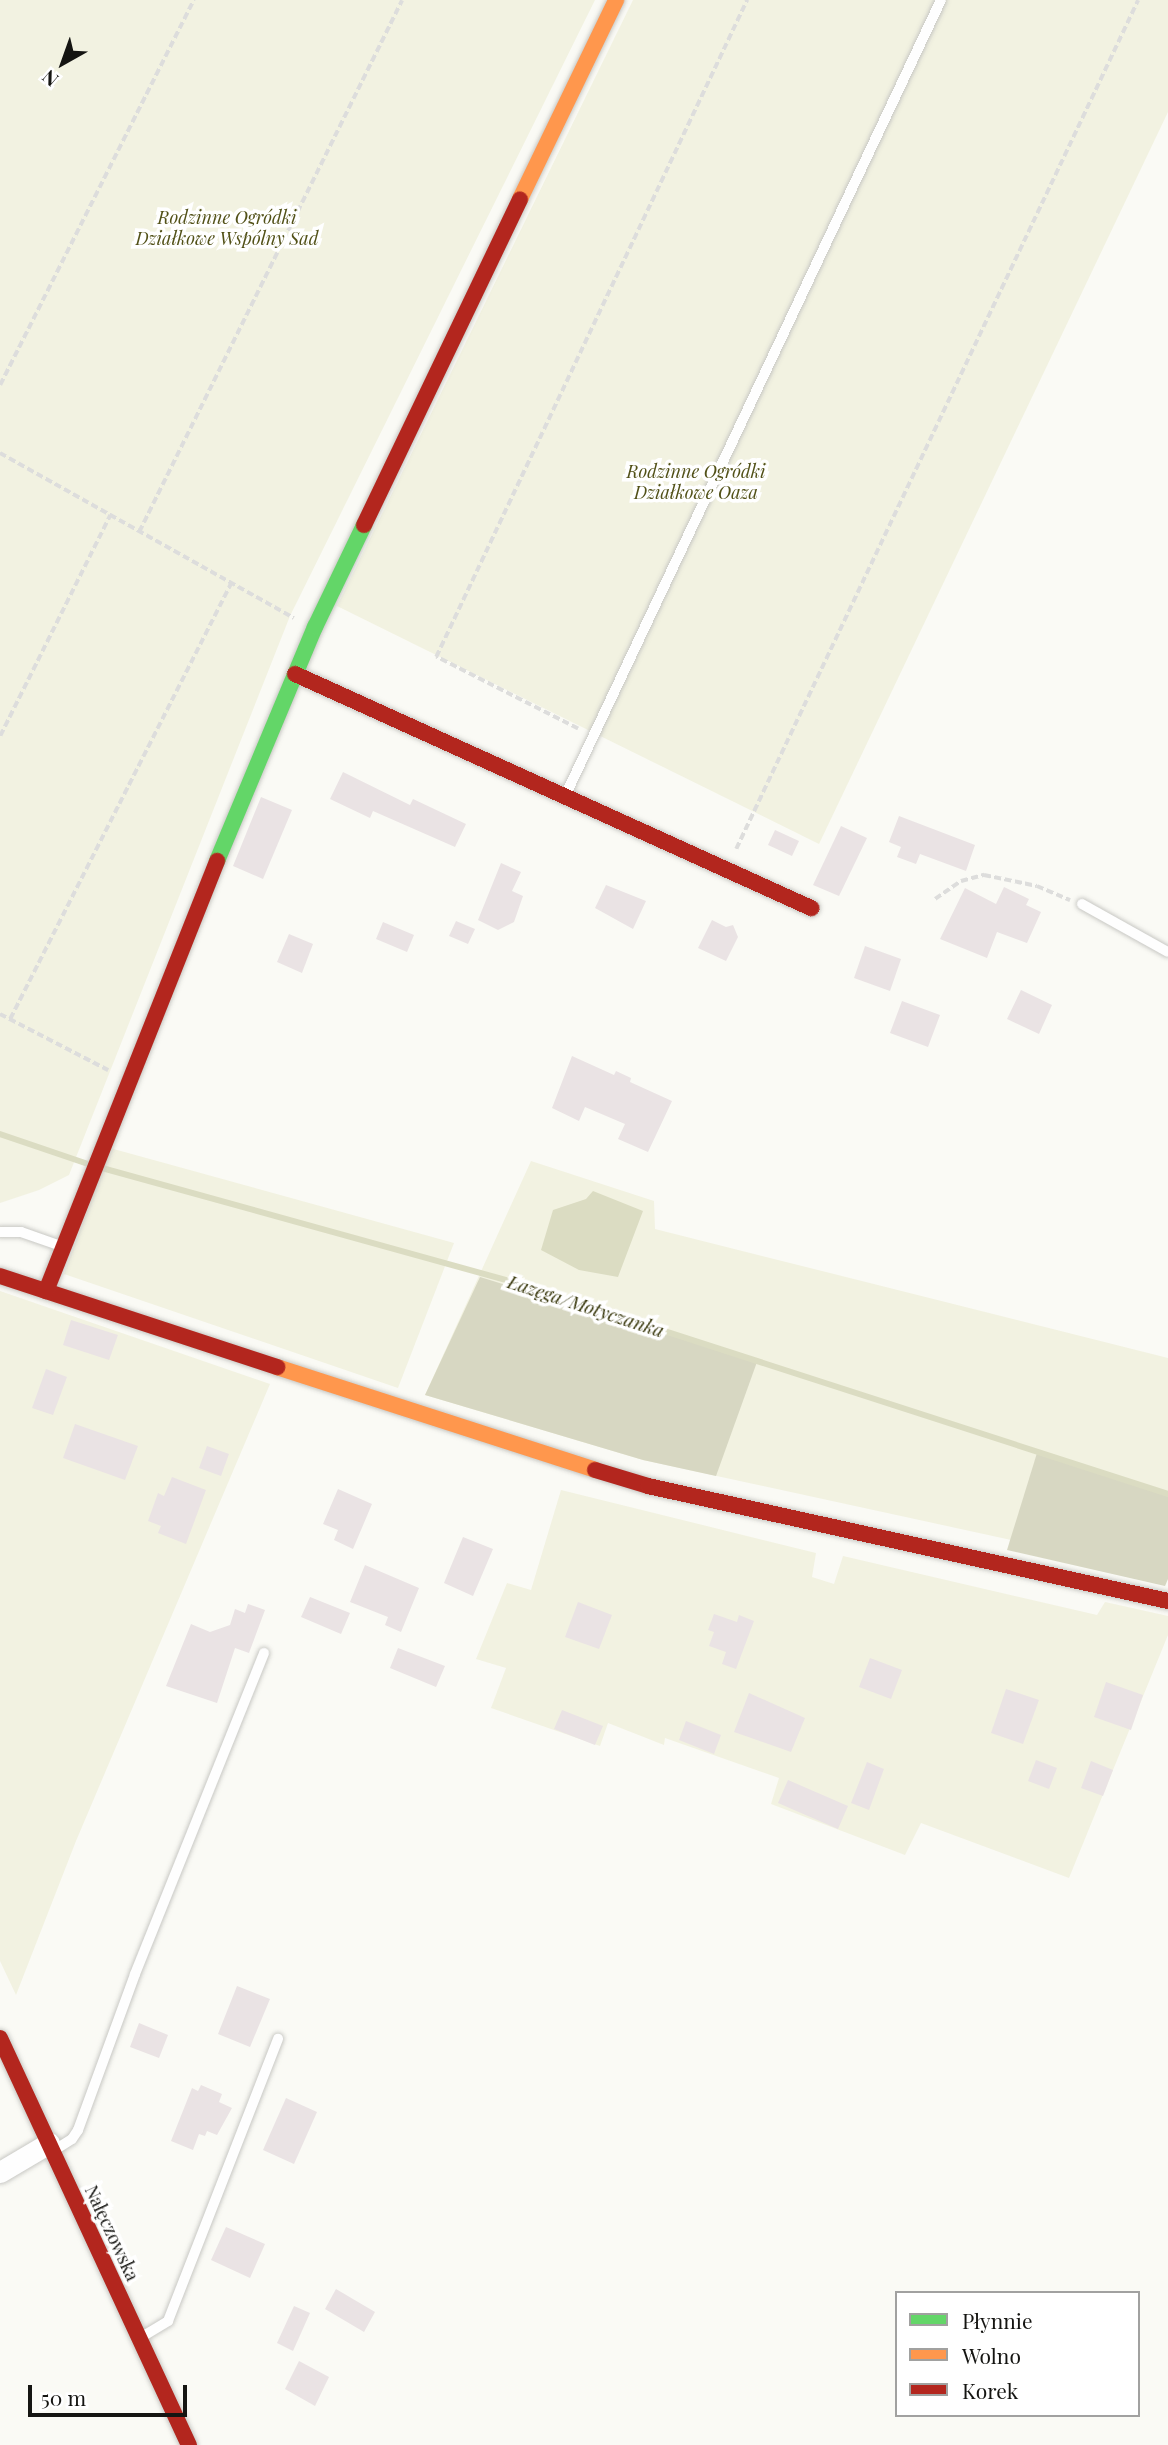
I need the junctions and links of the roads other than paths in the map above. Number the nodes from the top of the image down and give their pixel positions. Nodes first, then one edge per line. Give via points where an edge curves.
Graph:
1 (616, 0) edge
2 (941, 0) edge
3 (295, 674) junction
4 (564, 797) junction
5 (1082, 905) road end
6 (811, 908) dead end
7 (1168, 953) edge
8 (0, 1232) edge
9 (63, 1246) junction
10 (0, 1276) edge
11 (46, 1291) junction
12 (1168, 1601) edge
13 (264, 1653) dead end
14 (0, 2038) edge
15 (278, 2039) dead end
16 (51, 2147) junction
17 (0, 2172) edge
18 (140, 2338) junction
19 (189, 2445) edge

1 - 3 street
2 - 4 lane
3 - 4 street
3 - 9 street
4 - 6 street
5 - 7 lane
8 - 9 lane via 21,1232
9 - 11 street
10 - 11 street
11 - 12 street via 648,1486
13 - 16 lane via 135,1974 78,2130 72,2138
14 - 16 street, Nałęczowska
15 - 18 lane via 168,2321
16 - 17 street
16 - 18 street, Nałęczowska
18 - 19 street, Nałęczowska

